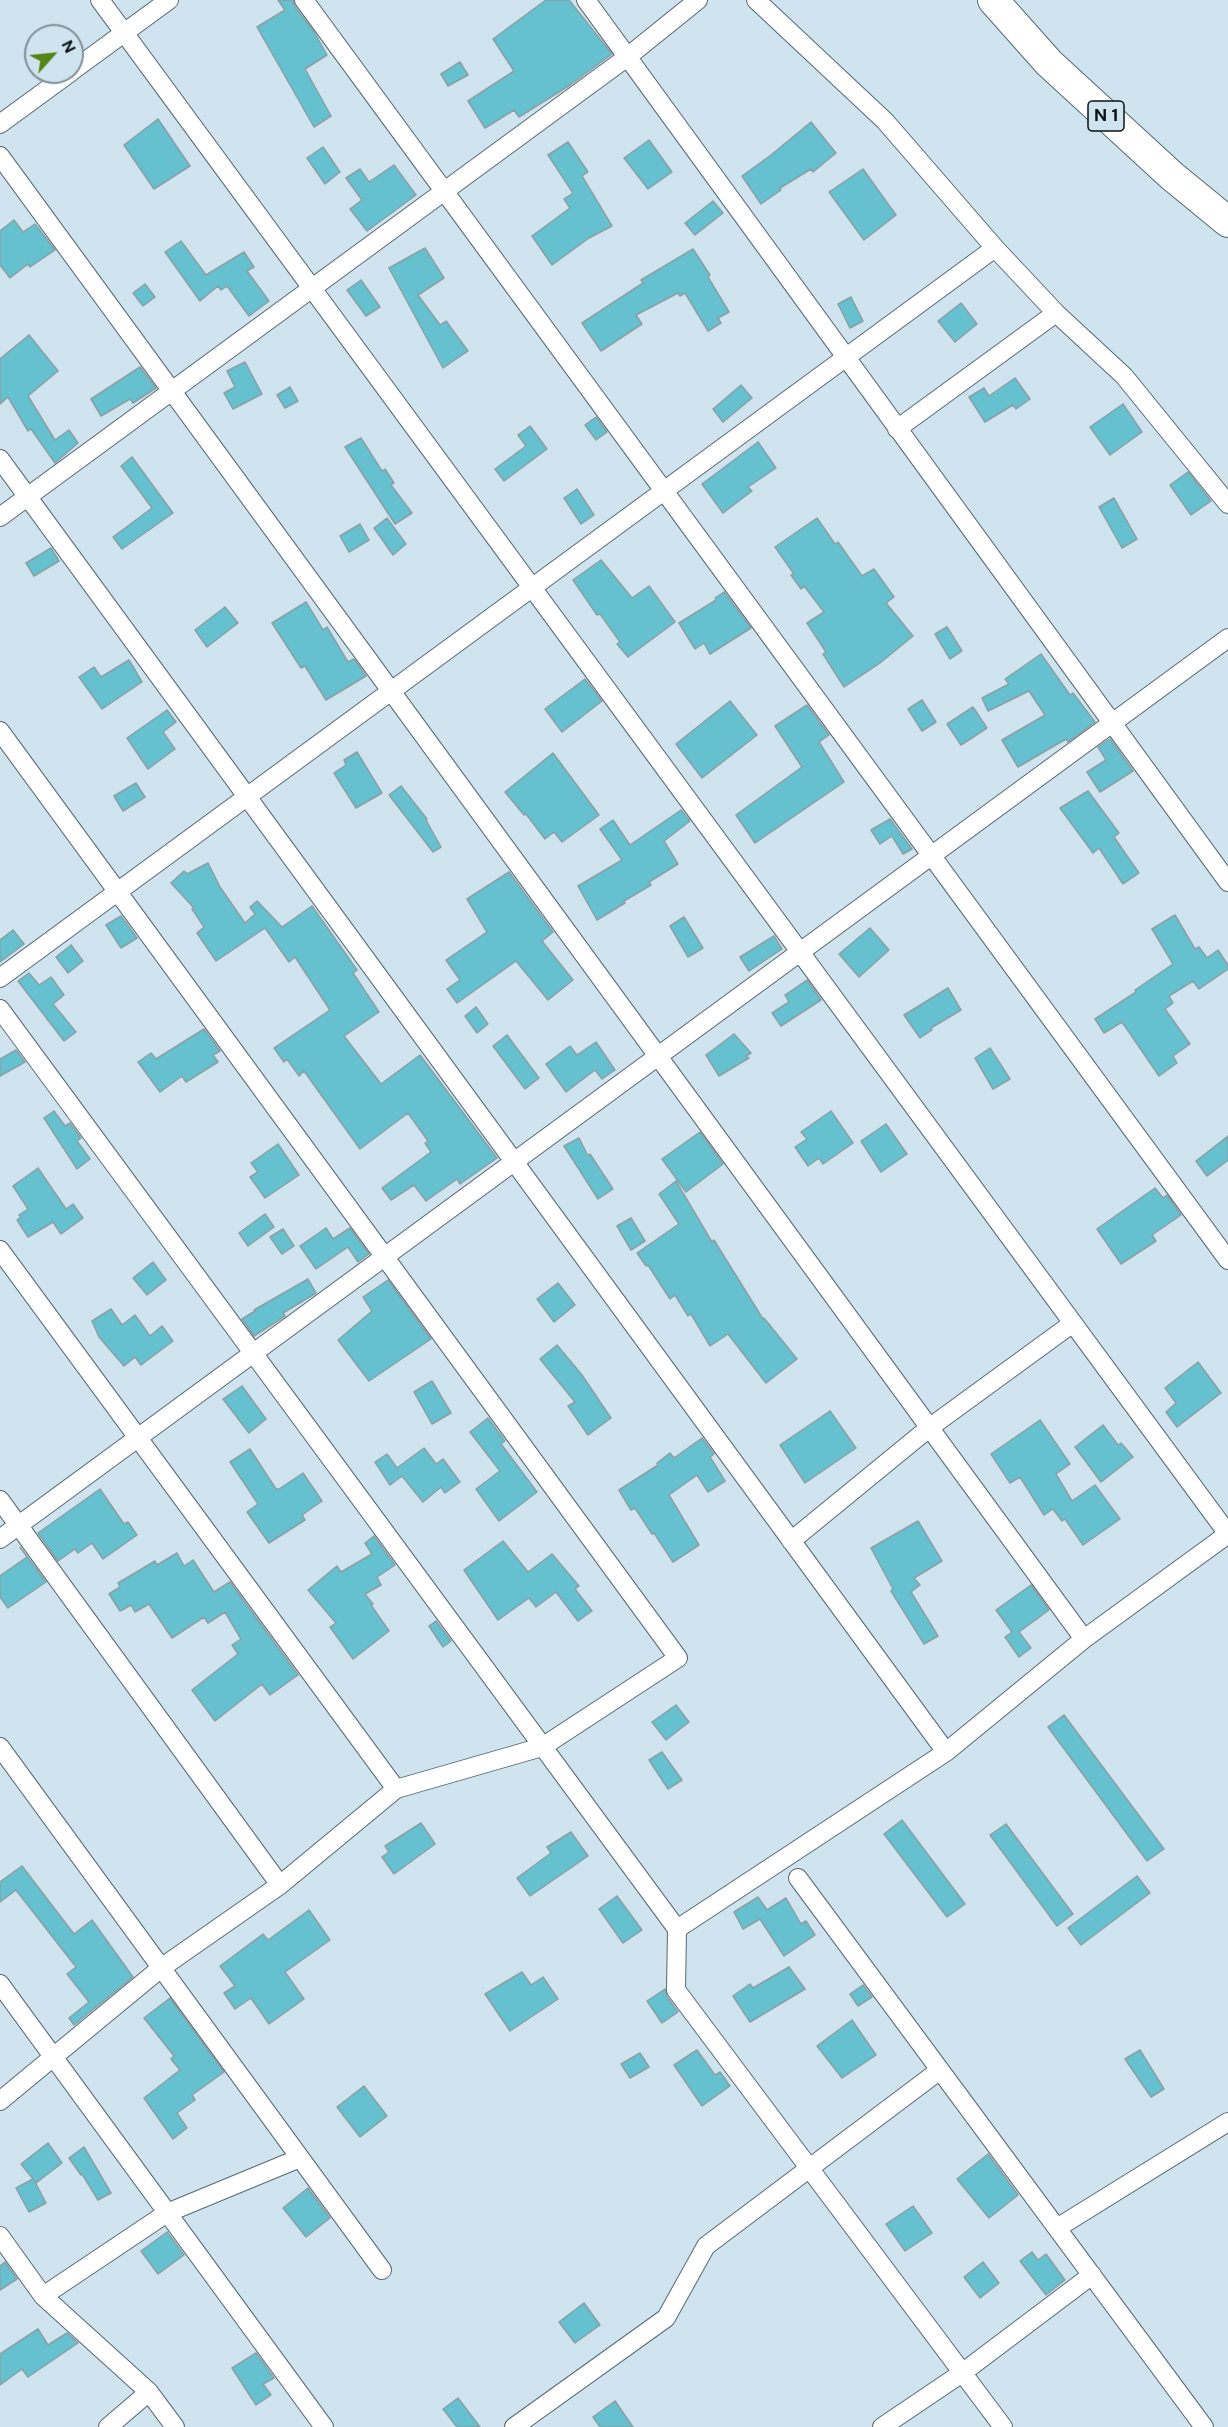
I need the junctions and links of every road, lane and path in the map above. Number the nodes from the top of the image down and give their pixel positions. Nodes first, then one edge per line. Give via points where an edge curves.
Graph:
1 (100, 0) edge
2 (169, 0) edge
3 (304, 0) edge
4 (586, 0) edge
5 (698, 0) edge
6 (756, 0) edge
7 (993, 0) edge
8 (124, 33) junction
9 (626, 58) junction
10 (84, 63) edge
11 (55, 84) edge
12 (0, 124) edge
13 (0, 156) edge
14 (444, 191) junction
15 (1228, 222) edge
16 (994, 248) junction
17 (312, 289) junction
18 (1056, 314) junction
19 (845, 358) junction
20 (172, 391) junction
21 (897, 429) junction
22 (0, 459) edge
23 (664, 491) junction
24 (28, 497) junction
25 (1228, 504) edge
26 (0, 518) edge
27 (532, 588) junction
28 (1228, 638) edge
29 (391, 691) junction
30 (1112, 723) junction
31 (0, 731) edge
32 (247, 797) junction
33 (931, 855) junction
34 (1228, 882) edge
35 (118, 892) junction
36 (800, 952) junction
37 (0, 978) edge
38 (0, 1009) edge
39 (657, 1056) junction
40 (514, 1161) junction
41 (0, 1250) edge
42 (384, 1257) junction
43 (1228, 1260) edge
44 (1073, 1323) junction
45 (253, 1353) junction
46 (929, 1428) junction
47 (138, 1438) junction
48 (0, 1500) edge
49 (17, 1526) junction
50 (1228, 1534) edge
51 (0, 1539) edge
52 (791, 1541) junction
53 (1084, 1639) junction
54 (0, 1747) edge
55 (542, 1747) junction
56 (946, 1752) junction
57 (396, 1789) junction
58 (798, 1878) dead end
59 (280, 1885) junction
60 (676, 1929) junction
61 (161, 1968) junction
62 (0, 1984) edge
63 (53, 2057) junction
64 (940, 2070) junction
65 (0, 2101) edge
66 (1228, 2122) edge
67 (300, 2158) junction
68 (809, 2168) junction
69 (167, 2213) junction
70 (1057, 2228) junction
71 (0, 2236) edge
72 (382, 2270) dead end
73 (1092, 2275) junction
74 (44, 2296) junction
75 (962, 2373) junction
76 (149, 2392) junction
77 (108, 2427) edge
78 (175, 2427) edge
79 (324, 2427) edge
80 (514, 2427) edge
81 (882, 2427) edge
82 (1003, 2427) edge
83 (1204, 2427) edge

1 - 8 street
2 - 8 street
3 - 14 street
4 - 9 street
5 - 9 street
6 - 16 street via 885,121
7 - 15 highway, N 1 via 1049,63
8 - 10 street
8 - 17 street
9 - 14 street
9 - 19 street
11 - 12 street
13 - 20 street
14 - 17 street
14 - 23 street
16 - 18 street
16 - 19 street
17 - 20 street
17 - 27 street
18 - 21 street
18 - 25 street via 1124,376
19 - 21 street
19 - 23 street
20 - 24 street
20 - 29 street
21 - 30 street
22 - 24 street
23 - 27 street
23 - 33 street
24 - 26 street
24 - 32 street
27 - 29 street
27 - 36 street
28 - 30 street
29 - 32 street
29 - 39 street
30 - 33 street
30 - 34 street
31 - 35 street
32 - 35 street
32 - 40 street
33 - 36 street
33 - 43 street
35 - 37 street
35 - 42 street
36 - 39 street
36 - 44 street
38 - 45 street
39 - 40 street
39 - 46 street
40 - 42 street
40 - 52 street
41 - 47 street
42 - 45 street
42 - 55 street via 678,1658
44 - 46 street
44 - 50 street
45 - 47 street
45 - 55 street
46 - 52 street
46 - 53 street
47 - 49 street
47 - 57 street
48 - 49 street
49 - 51 street
49 - 59 street
50 - 53 street
52 - 56 street
53 - 56 street
54 - 61 street
55 - 57 street
55 - 60 street
56 - 60 street
57 - 59 street
58 - 64 street
59 - 61 street
60 - 68 street via 676,1990
61 - 63 street
61 - 67 street
62 - 63 street
63 - 65 street
63 - 69 street
64 - 68 street
64 - 70 street
66 - 70 street
67 - 69 street
67 - 72 street
68 - 75 street
68 - 80 street via 706,2246 666,2318
69 - 74 street
69 - 79 street
70 - 73 street
71 - 74 street
73 - 75 street
73 - 83 street
74 - 76 street
75 - 81 street
75 - 82 street
76 - 77 street
76 - 78 street

